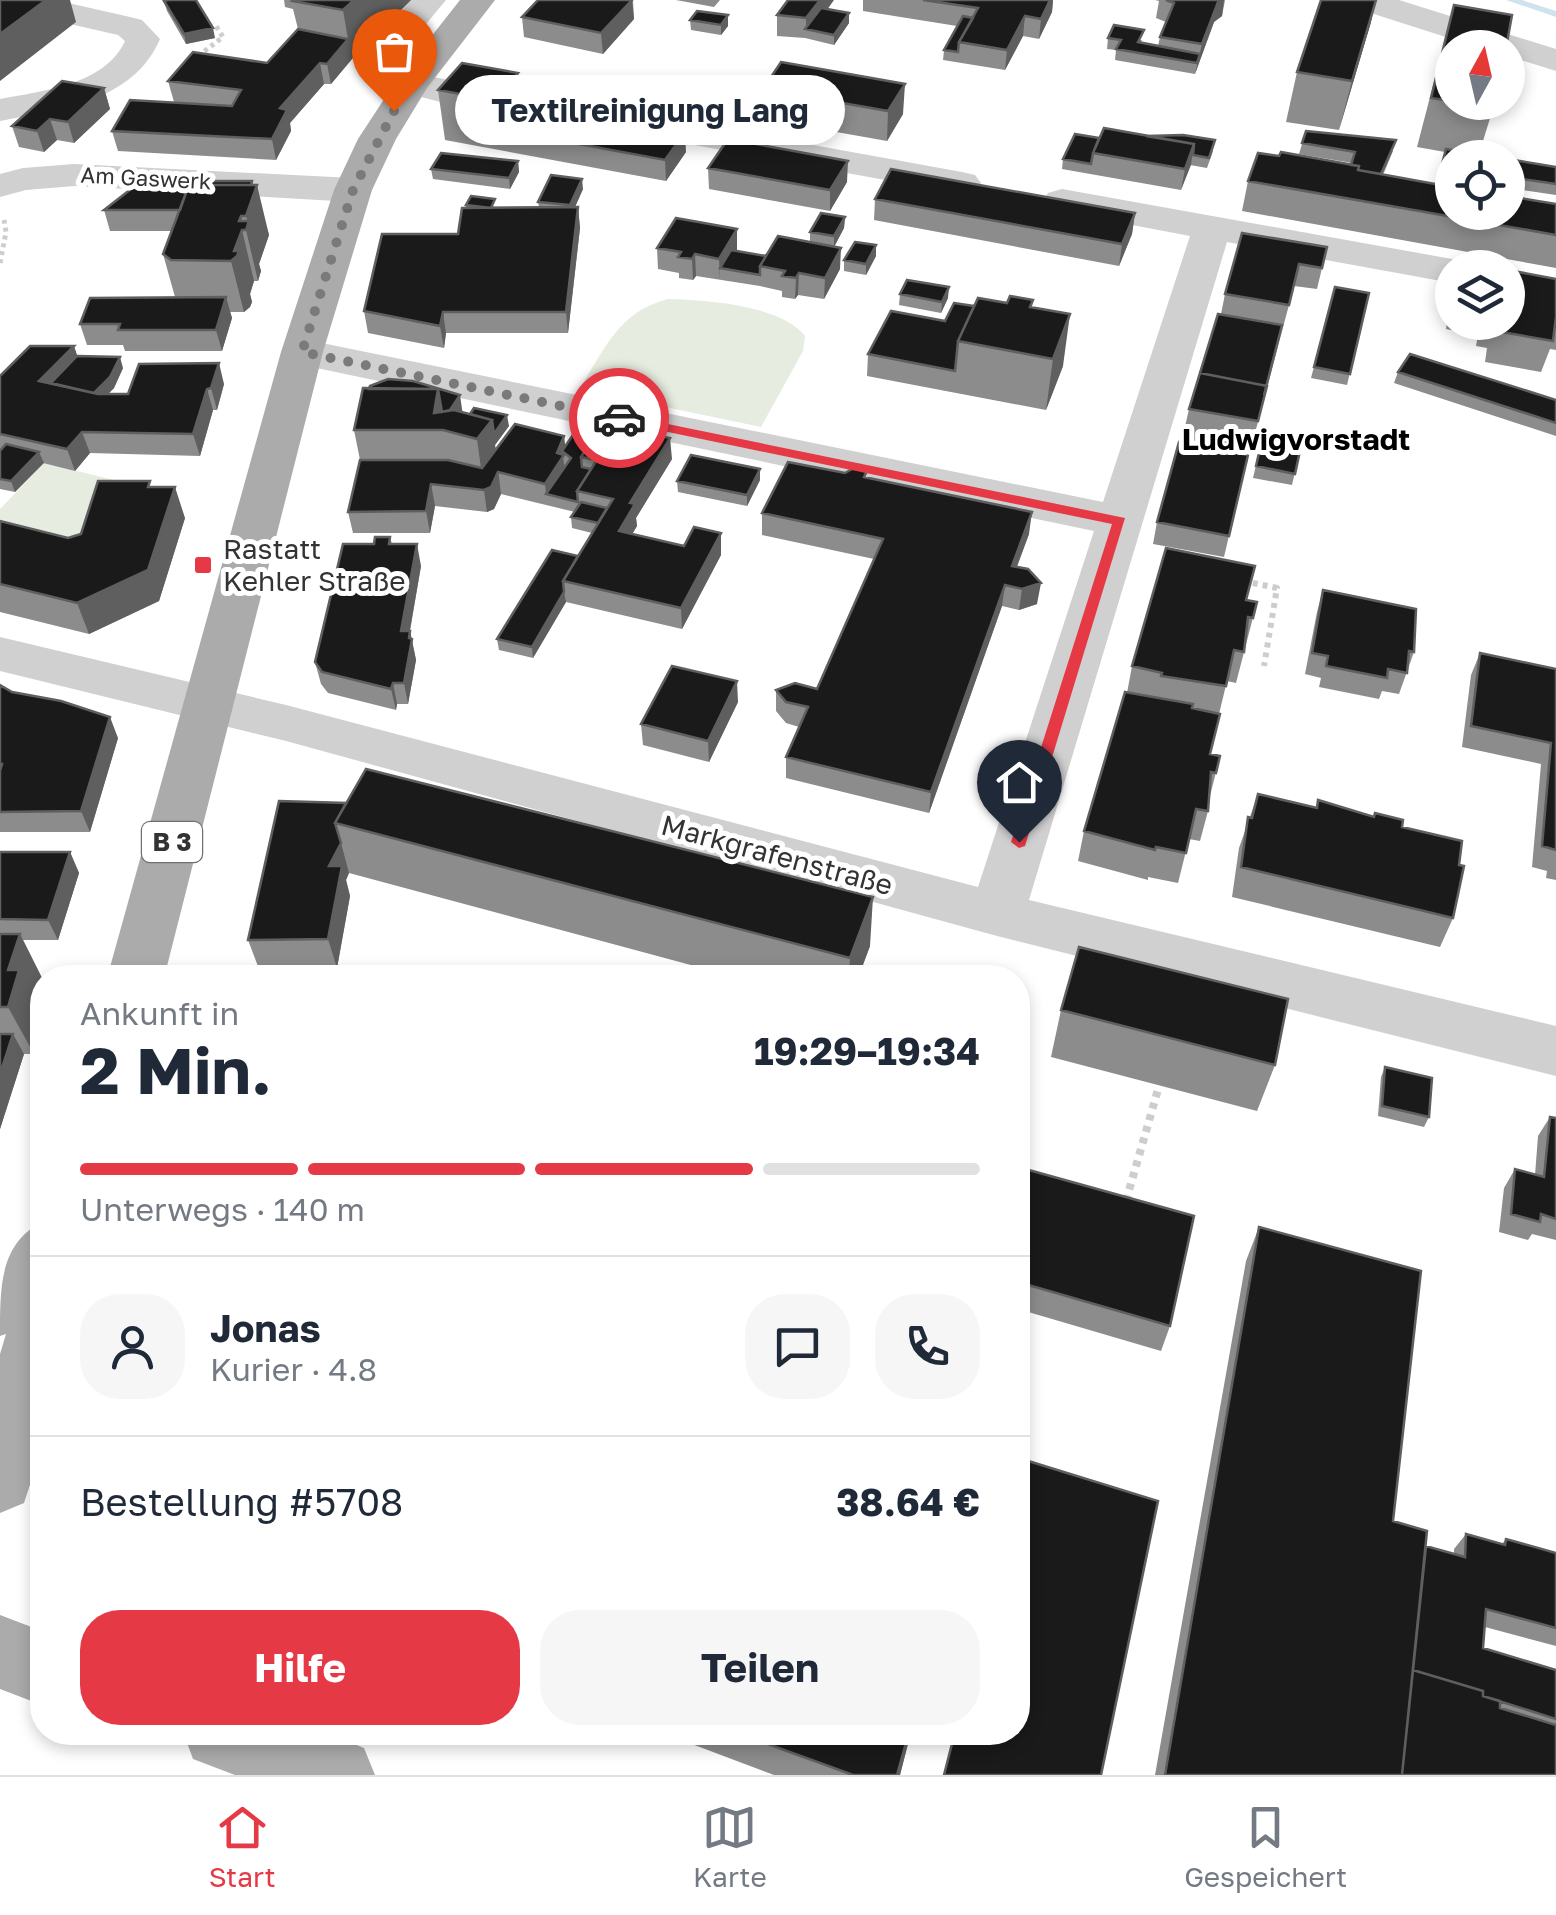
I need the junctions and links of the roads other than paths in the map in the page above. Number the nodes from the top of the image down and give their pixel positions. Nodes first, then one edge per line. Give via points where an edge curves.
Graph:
1 (10, 0) edge
2 (429, 0) edge
3 (1364, 0) edge
4 (467, 5) edge
5 (1556, 60) edge
6 (412, 84) junction
7 (12, 100) edge
8 (548, 109) edge
9 (588, 116) edge
10 (6, 187) edge
11 (353, 190) junction
12 (1212, 228) junction
13 (1435, 268) edge
14 (302, 352) junction
15 (1120, 521) junction
16 (0, 654) edge
17 (210, 706) junction
18 (997, 914) junction
19 (139, 965) edge
20 (1556, 1051) edge
21 (30, 1267) edge
22 (0, 1306) edge
23 (30, 1365) edge
24 (0, 1479) edge
25 (0, 1652) edge
26 (30, 1663) edge
27 (255, 1745) edge
28 (337, 1775) edge

1 - 7 street via 106,21 81,66
2 - 6 street via 380,56
3 - 5 street
4 - 6 main road, B 3
6 - 8 street
6 - 11 main road, B 3
9 - 12 street
10 - 11 street, Am Gaswerk via 103,175
11 - 14 main road, B 3
12 - 13 street
12 - 15 street
14 - 15 street
14 - 17 main road, B 3
15 - 18 street
16 - 17 street, Markgrafenstraße
17 - 18 street, Markgrafenstraße
17 - 19 main road, B 3
18 - 20 street, Markgrafenstraße
21 - 22 main road
23 - 24 main road
25 - 26 main road
27 - 28 main road

